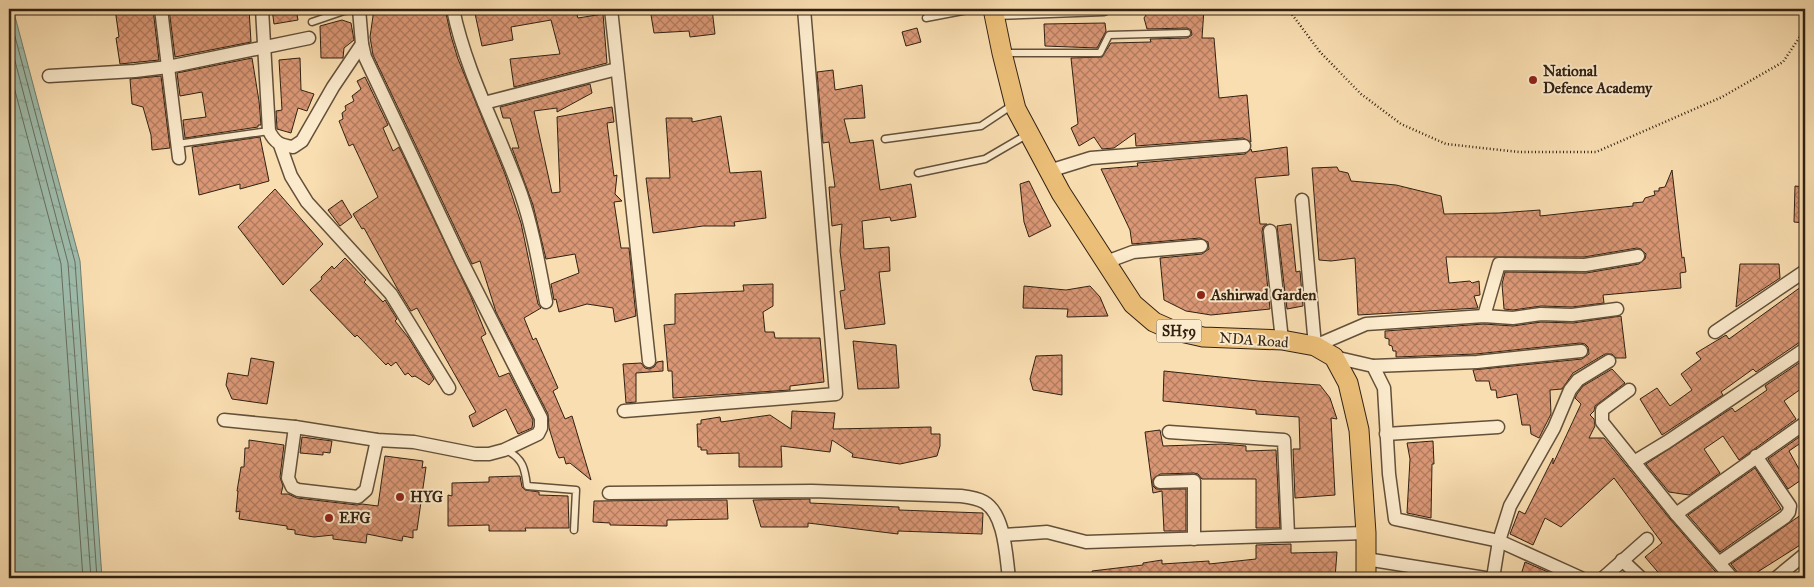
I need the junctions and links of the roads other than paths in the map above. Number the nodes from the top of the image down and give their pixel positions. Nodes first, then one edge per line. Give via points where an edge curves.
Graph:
1 (161, 9) edge
2 (262, 9) edge
3 (359, 9) edge
4 (453, 9) edge
5 (611, 9) edge
6 (804, 9) edge
7 (973, 9) edge
8 (1104, 9) edge
9 (993, 11) edge
10 (926, 18) dead end
11 (312, 22) dead end
12 (1187, 33) dead end
13 (309, 38) dead end
14 (362, 44) junction
15 (264, 48) junction
16 (1002, 53) junction
17 (168, 67) junction
18 (617, 69) junction
19 (49, 76) dead end
20 (484, 103) junction
21 (1015, 104) junction
22 (269, 131) junction
23 (1029, 134) junction
24 (885, 139) dead end
25 (177, 144) junction
26 (280, 145) junction
27 (1244, 146) dead end
28 (179, 158) dead end
29 (1049, 171) junction
30 (918, 173) dead end
31 (1302, 200) dead end
32 (1270, 231) dead end
33 (1201, 246) dead end
34 (1638, 256) dead end
35 (1106, 262) junction
36 (1805, 271) edge
37 (546, 302) dead end
38 (1617, 309) dead end
39 (1484, 316) junction
40 (1715, 332) dead end
41 (1282, 340) junction
42 (1315, 346) junction
43 (1805, 350) edge
44 (1581, 351) dead end
45 (1334, 357) junction
46 (649, 361) dead end
47 (1609, 361) dead end
48 (1373, 366) junction
49 (449, 388) dead end
50 (1629, 390) dead end
51 (624, 411) dead end
52 (224, 420) dead end
53 (1805, 423) edge
54 (295, 427) junction
55 (1498, 427) dead end
56 (1169, 432) dead end
57 (1386, 434) junction
58 (376, 440) junction
59 (504, 450) junction
60 (1756, 456) junction
61 (1634, 462) junction
62 (1160, 482) dead end
63 (609, 493) dead end
64 (1676, 514) junction
65 (574, 530) dead end
66 (1366, 533) junction
67 (1004, 535) junction
68 (1288, 536) junction
69 (1194, 539) junction
70 (1647, 539) dead end
71 (1500, 541) junction
72 (1805, 554) edge
73 (1366, 559) junction
74 (1622, 560) junction
75 (1720, 562) junction
76 (1009, 578) edge
77 (1366, 578) edge
78 (1485, 578) edge
79 (1493, 578) edge
80 (1581, 578) edge
81 (1603, 578) edge
82 (1641, 578) edge
83 (1732, 578) edge
84 (1776, 578) edge

1 - 17 street
2 - 15 street
3 - 11 lane
3 - 14 street
4 - 20 street
5 - 18 street
6 - 51 street via 836,394
7 - 10 lane
8 - 9 street
9 - 16 main road, NDA Road / SH59
12 - 16 lane via 1109,35 1100,53
13 - 15 street
14 - 26 street via 332,87 302,141 293,148
14 - 59 street via 365,57 461,260 541,418 542,428 538,434
15 - 17 street
15 - 22 street
16 - 21 main road, NDA Road / SH59
17 - 19 street
17 - 25 street
18 - 20 street
18 - 46 street
20 - 37 street via 521,195
21 - 23 main road, NDA Road / SH59
21 - 24 lane via 981,126
22 - 25 lane
22 - 26 street
23 - 29 main road, NDA Road / SH59
23 - 30 lane via 985,159
25 - 28 street
26 - 49 street via 291,176 307,202 390,294
27 - 29 street via 1092,158
29 - 35 main road, NDA Road / SH59
31 - 42 street
32 - 41 street
33 - 35 street via 1133,252
34 - 39 street via 1585,265 1498,264
35 - 41 main road, NDA Road / SH59 via 1133,304 1154,322 1172,330 1203,337
36 - 40 street
38 - 39 street via 1572,315
39 - 42 street via 1366,324
41 - 42 main road, NDA Road / SH59
42 - 45 main road, NDA Road / SH59
43 - 61 street
44 - 48 street via 1477,362
45 - 48 street
45 - 66 main road via 1348,383 1359,430
47 - 71 street via 1578,380 1570,390 1554,428 1510,506
48 - 57 street via 1384,388
50 - 61 street via 1602,410 1601,416 1602,422
52 - 54 street
53 - 60 street
54 - 58 street
54 - 58 street via 288,478 292,487 298,490 358,497 366,490
55 - 57 street
56 - 68 street via 1284,440
57 - 71 street via 1395,519
58 - 59 street via 414,442 475,454
59 - 65 lane via 518,458 525,468 528,486 576,490
60 - 64 street
60 - 75 street via 1790,506 1789,512
61 - 64 street
62 - 69 street via 1194,481
63 - 67 street via 812,491 961,496 976,498 990,507
64 - 75 street
66 - 68 street
66 - 73 main road
67 - 69 street via 1048,532 1086,542
67 - 76 street
68 - 69 street
70 - 74 street
71 - 79 street
71 - 80 street
72 - 84 street
73 - 77 main road
73 - 78 street
74 - 81 street
74 - 82 street
75 - 83 street

